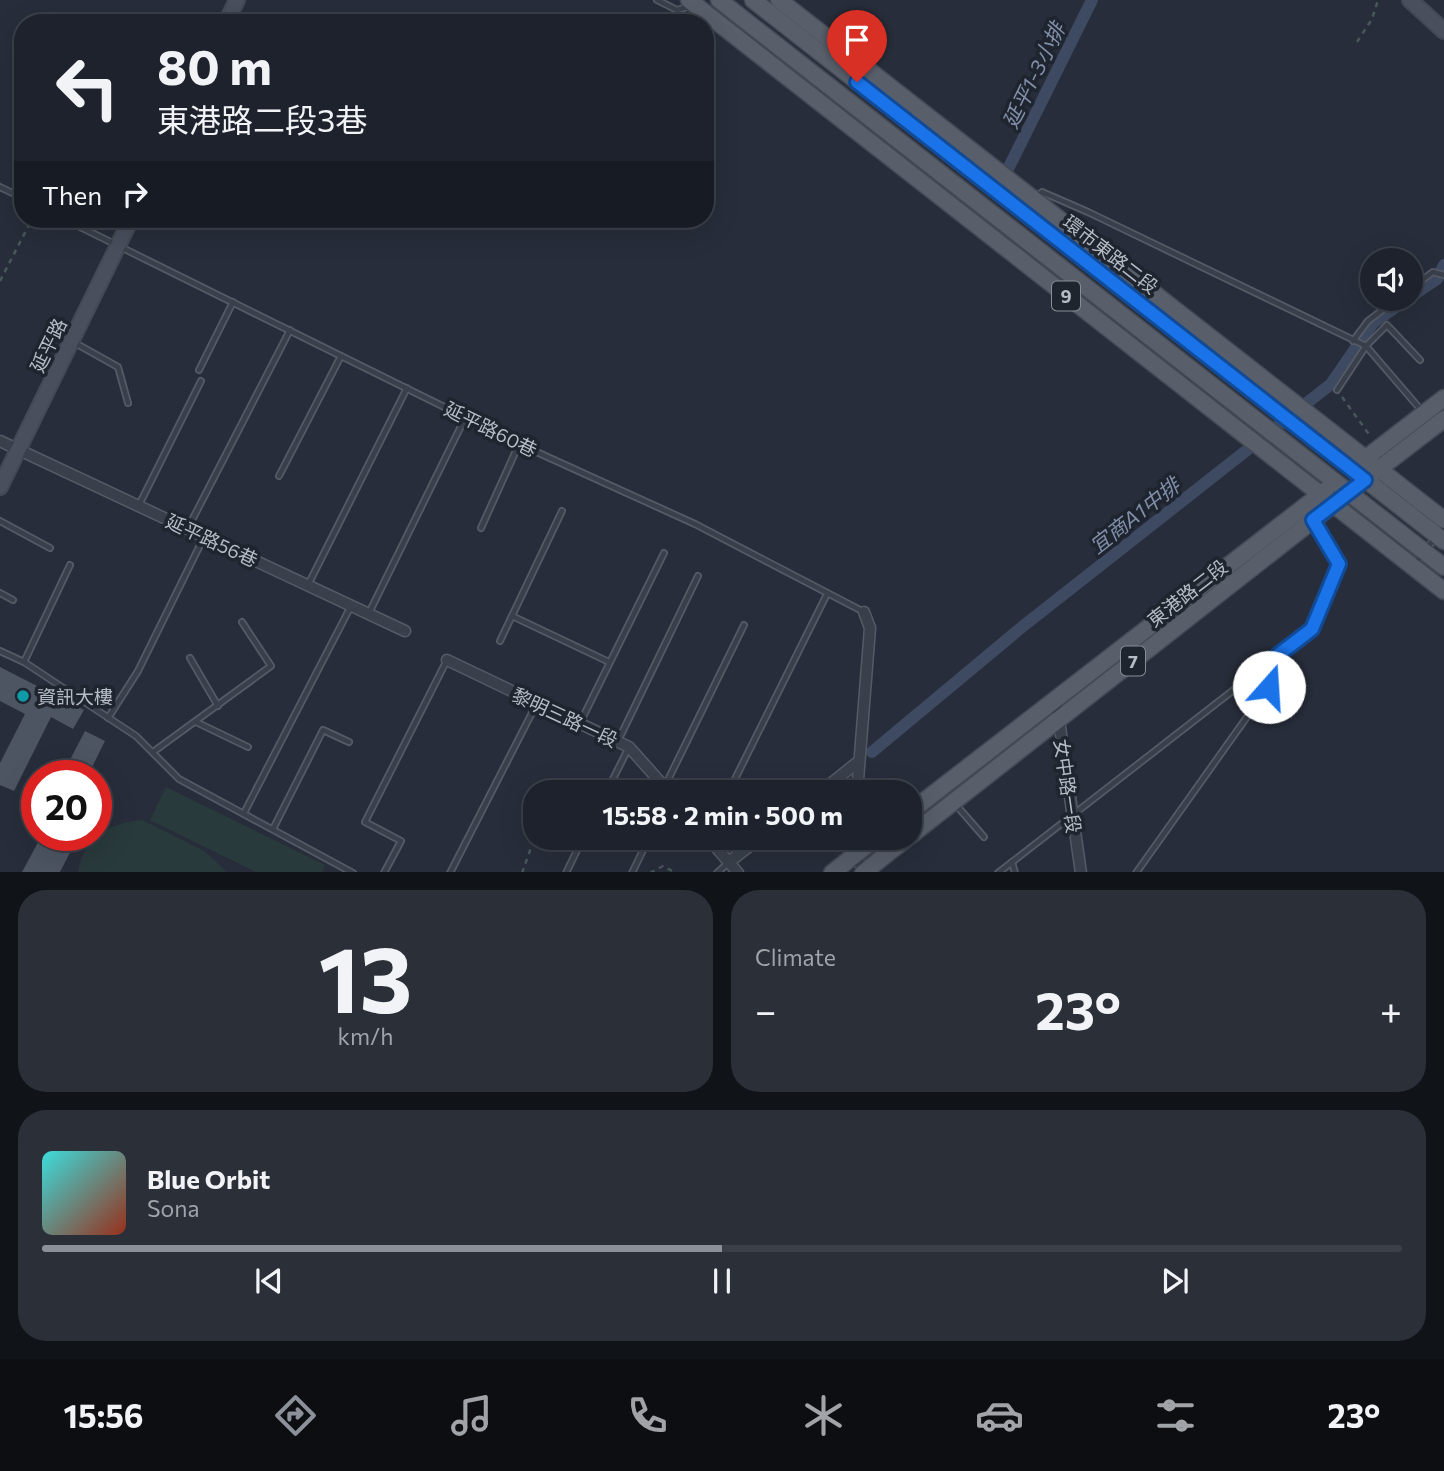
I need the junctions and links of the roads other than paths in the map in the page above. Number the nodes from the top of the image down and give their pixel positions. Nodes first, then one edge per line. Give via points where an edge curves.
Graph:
1 (657, 0) edge
2 (719, 0) edge
3 (753, 0) edge
4 (779, 0) edge
5 (1410, 0) edge
6 (694, 1) edge
7 (710, 14) edge
8 (714, 17) edge
9 (1444, 31) edge
10 (1029, 206) junction
11 (83, 228) edge
12 (126, 228) edge
13 (1012, 229) junction
14 (1000, 243) junction
15 (118, 245) junction
16 (1444, 275) edge
17 (1423, 279) edge
18 (234, 302) junction
19 (1381, 311) edge
20 (290, 330) junction
21 (72, 341) junction
22 (1353, 341) junction
23 (1366, 346) junction
24 (341, 356) junction
25 (1420, 360) dead end
26 (199, 370) dead end
27 (201, 381) dead end
28 (407, 388) junction
29 (1337, 390) road end
30 (1444, 398) edge
31 (128, 402) dead end
32 (1424, 413) junction
33 (465, 418) junction
34 (1444, 418) edge
35 (0, 441) edge
36 (519, 444) junction
37 (19, 450) junction
38 (1379, 469) junction
39 (279, 476) dead end
40 (1352, 478) junction
41 (0, 487) edge
42 (1326, 499) junction
43 (138, 506) junction
44 (562, 511) dead end
45 (1313, 520) junction
46 (1444, 520) edge
47 (0, 521) edge
48 (481, 528) dead end
49 (187, 529) junction
50 (1442, 534) edge
51 (204, 537) junction
52 (50, 548) dead end
53 (1425, 551) junction
54 (664, 553) dead end
55 (70, 565) dead end
56 (1413, 566) junction
57 (1444, 567) edge
58 (698, 576) dead end
59 (308, 585) junction
60 (1444, 591) edge
61 (0, 593) edge
62 (827, 594) junction
63 (13, 600) dead end
64 (351, 606) junction
65 (864, 612) joint
66 (368, 614) junction
67 (512, 616) junction
68 (242, 622) dead end
69 (744, 625) dead end
70 (405, 631) dead end
71 (500, 641) dead end
72 (0, 651) edge
73 (1278, 655) junction
74 (190, 657) dead end
75 (447, 660) joint
76 (24, 662) junction
77 (609, 662) junction
78 (1056, 699) junction
79 (536, 704) junction
80 (218, 706) junction
81 (108, 718) junction
82 (1058, 720) junction
83 (196, 722) junction
84 (579, 724) junction
85 (349, 742) dead end
86 (618, 742) junction
87 (248, 747) dead end
88 (629, 747) junction
89 (153, 752) junction
90 (859, 761) junction
91 (612, 780) edge
92 (658, 780) edge
93 (672, 780) edge
94 (734, 780) edge
95 (835, 780) edge
96 (858, 780) edge
97 (953, 802) junction
98 (922, 803) edge
99 (244, 813) junction
100 (1072, 817) junction
101 (922, 826) edge
102 (273, 829) junction
103 (984, 837) dead end
104 (577, 850) edge
105 (643, 850) edge
106 (718, 850) edge
107 (744, 850) edge
108 (854, 850) edge
109 (861, 850) edge
110 (892, 850) edge
111 (854, 856) junction
112 (729, 862) junction
113 (1013, 862) junction
114 (352, 872) edge
115 (385, 872) edge
116 (451, 872) edge
117 (566, 872) edge
118 (632, 872) edge
119 (718, 872) edge
120 (737, 872) edge
121 (833, 872) edge
122 (864, 872) edge
123 (999, 872) edge
124 (1015, 872) edge
125 (1081, 872) edge
126 (1137, 872) edge

1 - 6 lane via 677,10 687,10
2 - 13 main road, 環市東路二段 / 9
3 - 10 main road, 環市東路二段 / 9
4 - 10 main road, 環市東路二段 / 9
5 - 9 main road
6 - 7 main road, 9
8 - 14 main road, 9
10 - 13 main road
10 - 22 lane via 1042,192
10 - 40 main road, 環市東路二段 / 9
11 - 15 lane, 延平路60巷
12 - 15 main road, 延平路
13 - 14 main road
13 - 40 main road, 環市東路二段 / 9
14 - 42 main road, 9
15 - 18 lane, 延平路60巷
15 - 21 main road, 延平路
16 - 17 lane via 1433,272
18 - 20 lane, 延平路60巷
18 - 26 lane
19 - 22 lane
20 - 24 lane, 延平路60巷
20 - 49 lane
21 - 31 lane via 118,367
21 - 37 main road, 延平路
22 - 23 lane
23 - 25 lane via 1387,325
23 - 29 lane
23 - 32 lane
24 - 28 lane, 延平路60巷
24 - 39 lane
27 - 43 lane
28 - 33 lane, 延平路60巷
28 - 59 lane
30 - 32 main road, 7
32 - 40 main road, 7 via 1379,448
33 - 36 lane, 延平路60巷
33 - 66 lane
34 - 38 main road, 7
35 - 37 street, 延平路56巷
36 - 48 lane
36 - 62 lane, 延平路60巷 via 695,524
37 - 41 main road, 延平路
37 - 43 street, 延平路56巷
38 - 40 main road, 7
38 - 46 main road
40 - 42 main road, 東港路二段 / 7
40 - 50 main road, 環市東路二段 / 9
40 - 53 main road, 環市東路二段 / 9
42 - 45 main road, 東港路二段 / 7
42 - 56 main road, 9
42 - 78 main road, 東港路二段 / 7
43 - 49 street, 延平路56巷
44 - 67 lane
45 - 73 lane via 1339,564 1312,629
45 - 82 main road, 東港路二段 / 7
47 - 52 lane
49 - 51 street, 延平路56巷
50 - 53 lane
51 - 59 street, 延平路56巷
51 - 81 lane via 138,671
53 - 56 lane
53 - 57 main road, 環市東路二段 / 9
54 - 77 lane
55 - 76 lane
56 - 60 main road, 9
58 - 86 lane
59 - 64 street, 延平路56巷
61 - 63 lane
62 - 65 lane, 延平路60巷
62 - 94 lane
64 - 66 street, 延平路56巷
64 - 99 lane
65 - 90 street via 870,628
66 - 70 street, 延平路56巷
67 - 71 lane
67 - 77 lane
68 - 80 lane via 271,666
69 - 93 lane
72 - 76 lane
73 - 100 lane
73 - 126 lane via 1269,687
74 - 80 lane
75 - 79 street, 黎明三路一段
75 - 115 lane via 365,822 401,841
76 - 81 lane
77 - 84 lane
78 - 82 street, 女中路一段
78 - 98 main road, 東港路二段 / 7
79 - 84 street, 黎明三路一段
79 - 116 lane
80 - 83 lane
81 - 89 lane
82 - 97 main road, 東港路二段 / 7
82 - 100 street, 女中路一段
83 - 87 lane
83 - 89 lane
84 - 86 street, 黎明三路一段
85 - 102 lane via 323,730
86 - 88 street, 黎明三路一段
88 - 91 lane
88 - 92 street, 黎明三路一段
89 - 99 lane via 179,779
90 - 95 street
90 - 96 street
97 - 101 main road, 東港路二段 / 7
97 - 103 lane
99 - 102 lane
100 - 113 lane
100 - 125 street, 女中路一段
102 - 114 lane
104 - 117 lane
105 - 118 lane
106 - 112 street
107 - 112 street
108 - 111 street
109 - 111 main road
110 - 122 main road, 東港路二段 / 7
111 - 121 main road
111 - 122 street
112 - 119 lane
112 - 120 street
113 - 123 lane
113 - 124 lane

